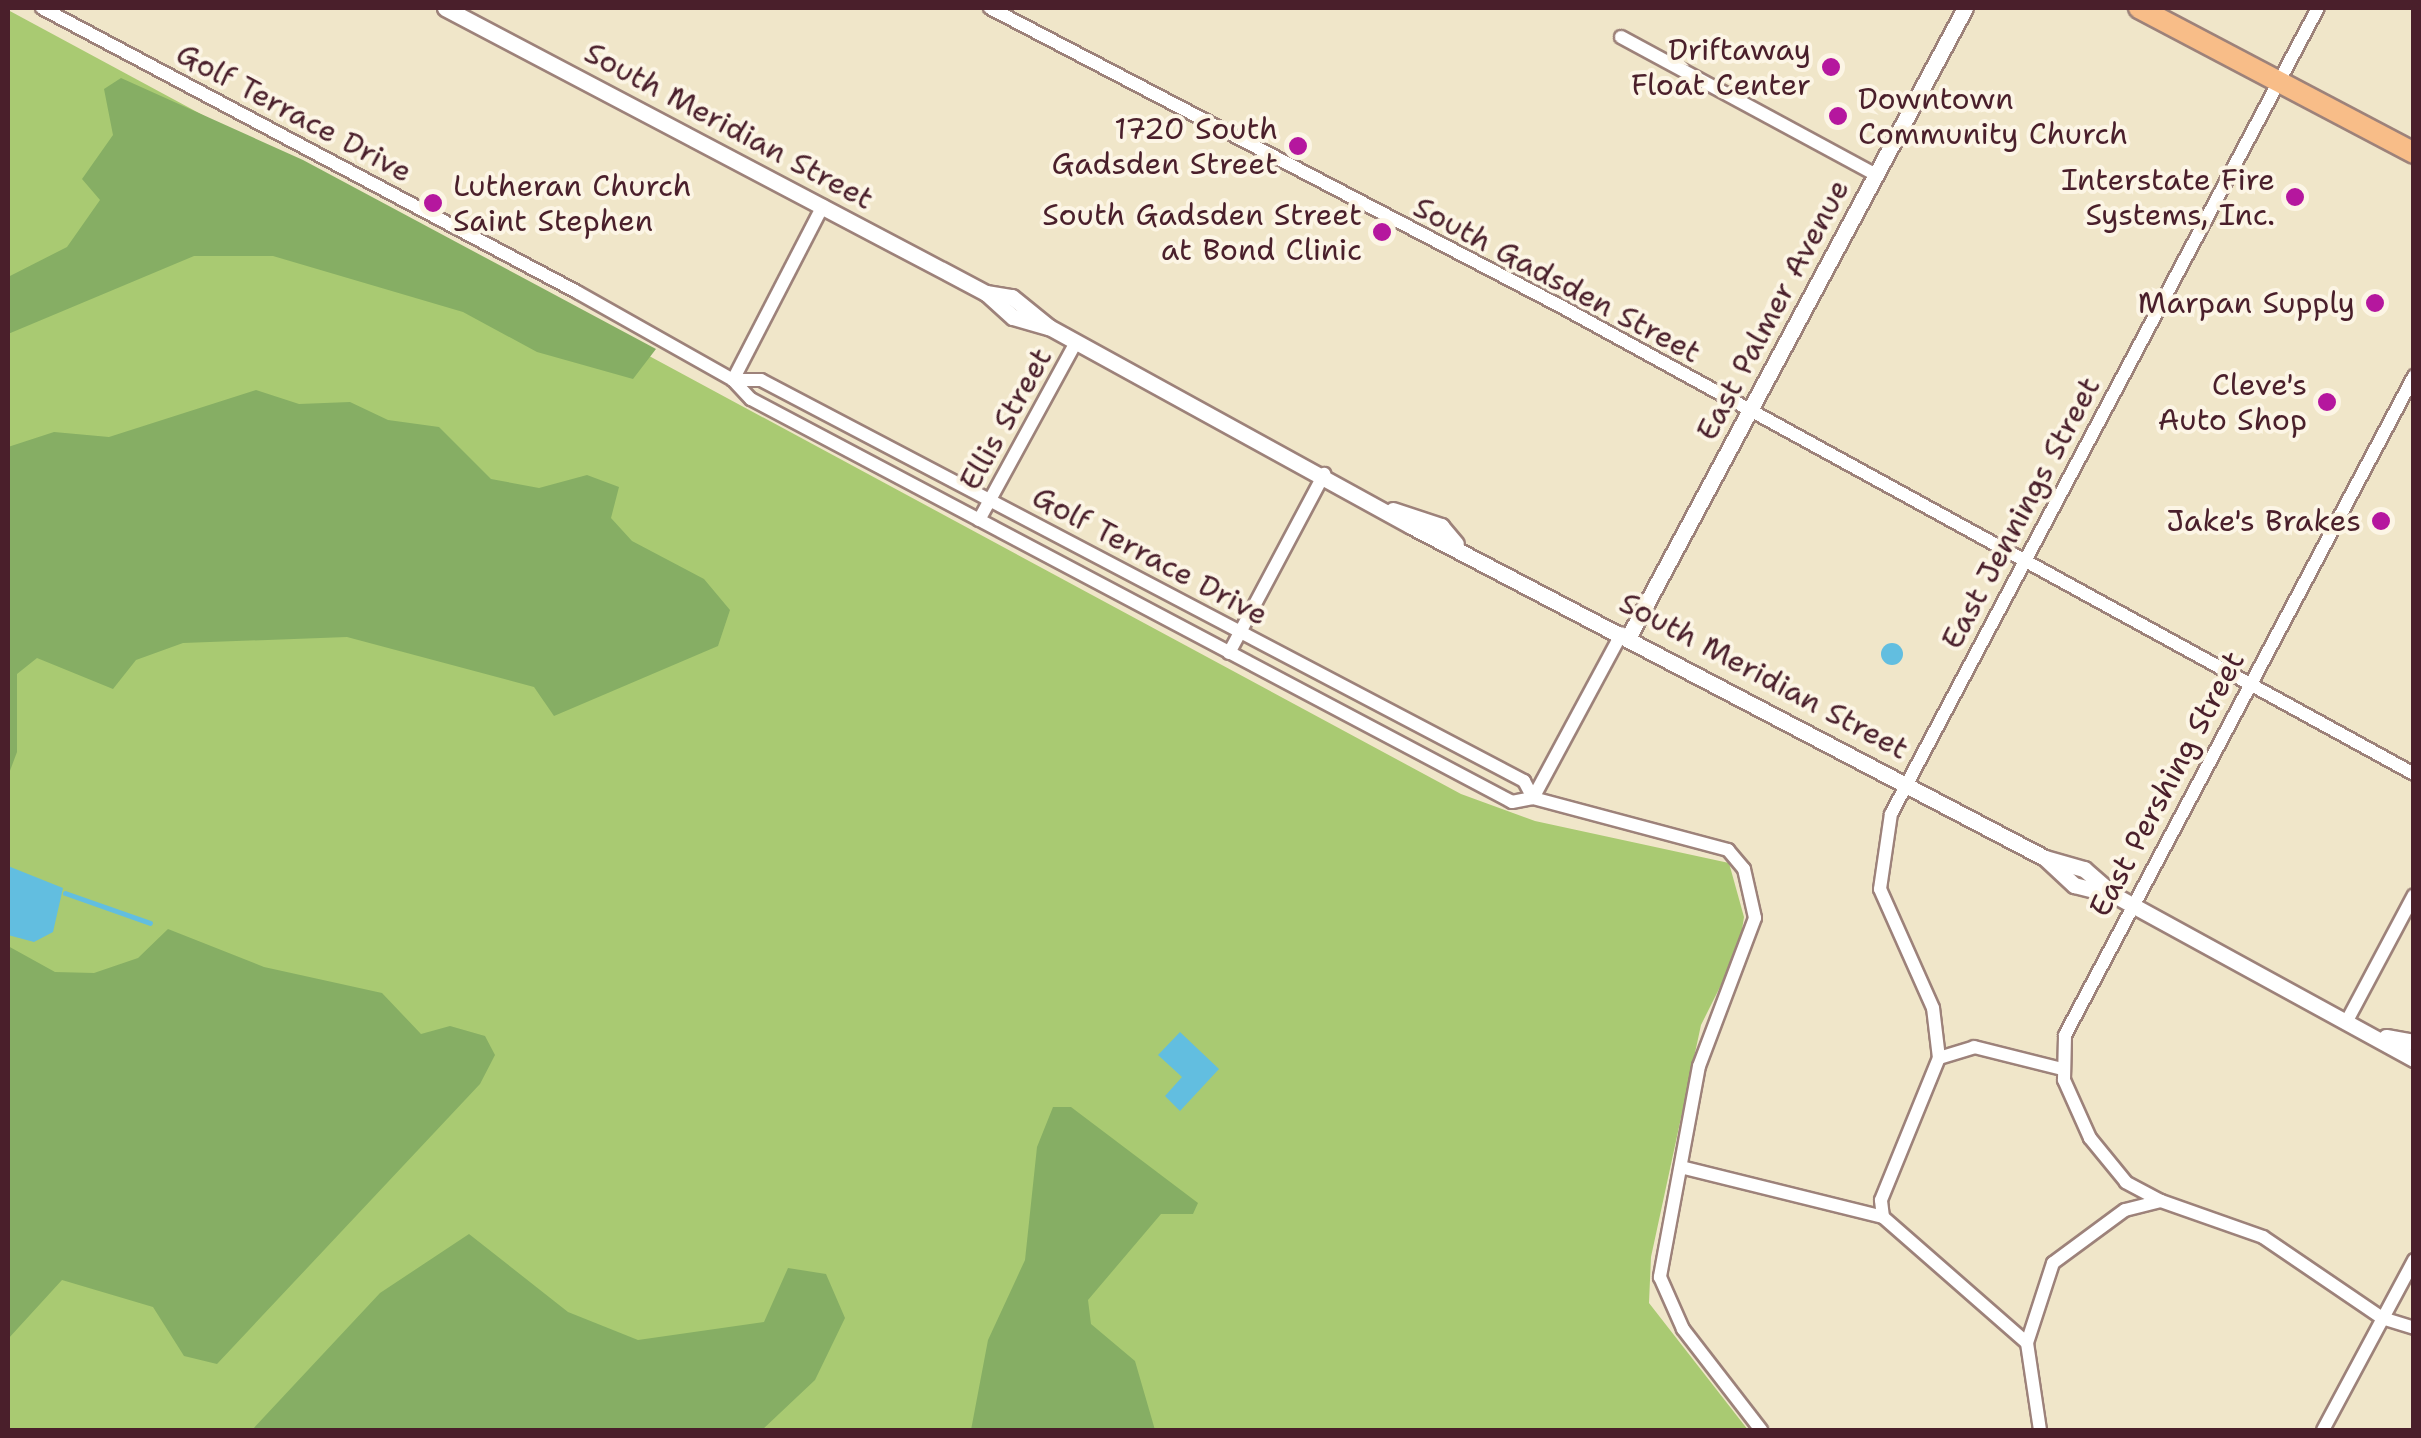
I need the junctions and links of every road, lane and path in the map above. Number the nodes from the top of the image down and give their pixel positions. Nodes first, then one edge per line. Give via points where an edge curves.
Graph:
1 (42, 8) edge
2 (446, 8) edge
3 (990, 8) edge
4 (1964, 8) edge
5 (2139, 8) edge
6 (2318, 8) edge
7 (476, 15) edge
8 (1621, 37) dead end
9 (2278, 82) junction
10 (2414, 153) edge
11 (1876, 175) junction
12 (823, 206) junction
13 (1076, 342) junction
14 (2414, 376) edge
15 (733, 380) junction
16 (1750, 413) junction
17 (1324, 474) junction
18 (990, 500) junction
19 (979, 520) junction
20 (2022, 564) junction
21 (1240, 632) junction
22 (1626, 634) junction
23 (1230, 653) junction
24 (2248, 686) junction
25 (2414, 774) edge
26 (1908, 783) junction
27 (1533, 798) junction
28 (2414, 896) edge
29 (2131, 904) junction
30 (2348, 1019) junction
31 (2386, 1038) junction
32 (2414, 1042) edge
33 (1939, 1058) junction
34 (2414, 1059) edge
35 (2062, 1068) junction
36 (1680, 1167) junction
37 (2161, 1200) junction
38 (1883, 1217) junction
39 (2414, 1260) edge
40 (2382, 1318) junction
41 (2414, 1328) edge
42 (2027, 1343) junction
43 (1761, 1430) edge
44 (2040, 1430) edge
45 (2323, 1430) edge

1 - 15 street, Golf Terrace Drive
2 - 7 street, South Meridian Street
3 - 16 street, South Gadsden Street
4 - 11 street, East Palmer Avenue
5 - 9 main road
6 - 9 street, East Jennings Street
7 - 12 street, South Meridian Street
8 - 11 street
9 - 10 main road
9 - 20 street, East Jennings Street
11 - 16 street, East Palmer Avenue
12 - 13 street, South Meridian Street via 986,293 1012,298
12 - 15 street
13 - 17 street, South Meridian Street
13 - 18 street, Ellis Street
14 - 24 street, East Pershing Street
15 - 18 street, Golf Terrace Drive via 761,380
15 - 19 street, Golf Terrace Drive via 751,399
16 - 20 street, South Gadsden Street
16 - 22 street, East Palmer Avenue
17 - 21 street
17 - 22 street, South Meridian Street via 1441,526 1456,544
18 - 19 street, Ellis Street
18 - 21 street, Golf Terrace Drive
19 - 23 street, Golf Terrace Drive
20 - 24 street, South Gadsden Street
20 - 26 street, East Jennings Street
21 - 23 street
21 - 27 street, Golf Terrace Drive via 1524,780
22 - 26 street, South Meridian Street
22 - 27 street, East Palmer Avenue
23 - 27 street, Golf Terrace Drive via 1512,802
24 - 25 street, South Gadsden Street
24 - 29 street, East Pershing Street
26 - 29 street, South Meridian Street via 2046,858 2084,869
26 - 33 street, East Jennings Street via 1882,844 1880,889 1934,1008
27 - 36 street, Golf Terrace Drive via 1693,836 1728,850 1744,869 1752,932 1710,1028
28 - 30 street
29 - 30 street, South Meridian Street
29 - 35 street, East Pershing Street via 2070,1019
30 - 31 street, South Meridian Street
31 - 32 street, South Meridian Street
31 - 34 street, South Meridian Street
33 - 35 street via 1974,1047
33 - 38 street, East Jennings Street via 1881,1200
35 - 37 street via 2105,1158
36 - 38 street
36 - 43 street, Golf Terrace Drive via 1662,1290
37 - 40 street via 2263,1238
37 - 42 street via 2124,1210 2053,1262
38 - 42 street
39 - 40 street
40 - 41 street
40 - 45 street
42 - 44 street

